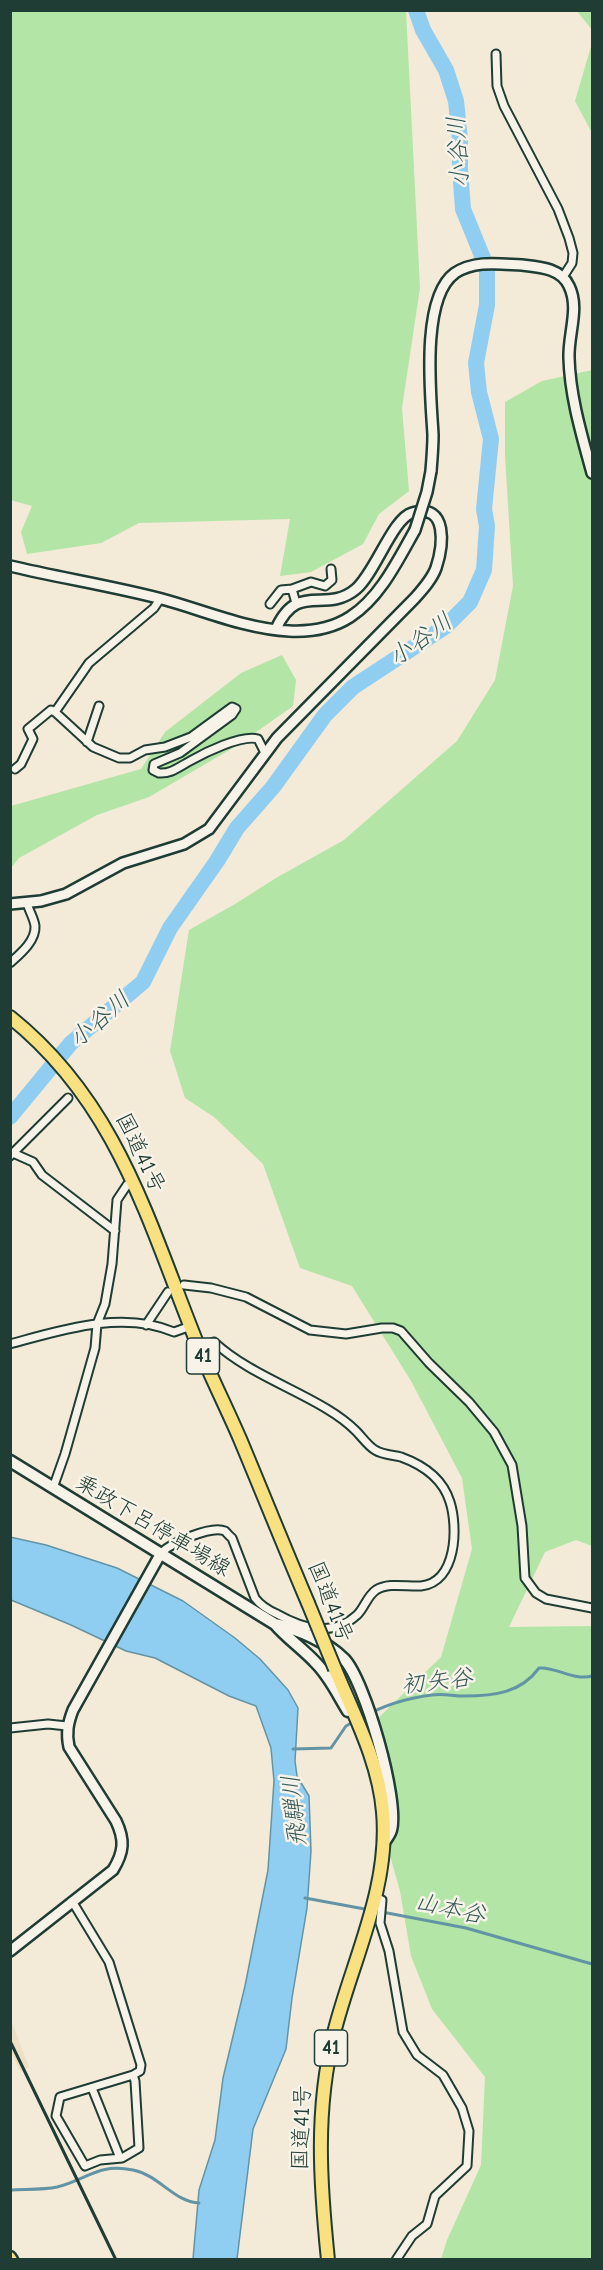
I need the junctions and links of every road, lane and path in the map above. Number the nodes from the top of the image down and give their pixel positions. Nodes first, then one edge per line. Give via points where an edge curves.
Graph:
1 (496, 54) dead end
2 (563, 277) junction
3 (592, 473) edge
4 (10, 566) edge
5 (331, 569) dead end
6 (292, 589) junction
7 (160, 599) junction
8 (296, 603) junction
9 (270, 604) dead end
10 (276, 629) junction
11 (99, 706) dead end
12 (55, 712) junction
13 (87, 742) junction
14 (265, 753) junction
15 (15, 768) dead end
16 (27, 903) junction
17 (10, 904) edge
18 (10, 963) edge
19 (10, 1017) edge
20 (68, 1098) dead end
21 (12, 1155) edge
22 (133, 1182) junction
23 (115, 1231) junction
24 (184, 1285) dead end
25 (168, 1292) dead end
26 (97, 1324) junction
27 (146, 1325) junction
28 (191, 1326) junction
29 (10, 1344) edge
30 (199, 1347) junction
31 (10, 1461) edge
32 (53, 1488) junction
33 (161, 1553) junction
34 (592, 1608) edge
35 (275, 1624) junction
36 (356, 1720) junction
37 (68, 1726) junction
38 (10, 1728) edge
39 (384, 1842) junction
40 (374, 1897) junction
41 (72, 1901) junction
42 (10, 1951) edge
43 (133, 2075) junction
44 (92, 2088) junction
45 (120, 2158) junction
46 (328, 2259) edge
47 (396, 2259) edge

1 - 2 street via 497,86 504,106 569,238 572,263
2 - 3 street via 572,293 574,309 571,381
2 - 10 street, bridge via 549,269 490,263 473,265 447,282 437,305 429,371 431,471 415,530 373,597 351,617 321,629
4 - 7 street
5 - 6 street via 332,580 325,586 311,582
6 - 8 street
6 - 9 street via 281,591
7 - 10 street
7 - 12 street via 89,663
8 - 10 street via 288,608
8 - 14 street via 330,600 354,591 366,580 402,519 412,513 429,512 440,523 439,553 428,583
11 - 13 street
12 - 13 street
12 - 15 street via 51,710 28,729 33,739
13 - 14 street via 112,756 130,758 191,737 232,707 236,709 232,715 180,753 154,764 153,770 164,774 174,771 243,739 258,740
14 - 16 street via 210,829 196,838 123,863 66,894
16 - 17 street
16 - 18 street via 34,934
19 - 22 highway, 国道41号 / 41 via 58,1060 116,1144
20 - 21 street
21 - 23 street via 33,1162 42,1175
22 - 23 street via 117,1200
22 - 28 highway, 国道41号 / 41
23 - 26 street via 106,1295
24 - 34 street via 246,1297 310,1330 346,1334 382,1328 401,1331 494,1432 512,1465 525,1578 546,1599
25 - 27 street
26 - 27 street
26 - 29 street
26 - 32 street via 80,1407
27 - 28 street via 174,1332
28 - 30 highway, 国道41号 / 41
30 - 33 street via 214,1342 269,1379 327,1408 377,1452 401,1457 433,1475 450,1503 456,1531 453,1550 447,1567 434,1582 376,1590 357,1615 323,1630 302,1627 260,1605 232,1538 224,1531 211,1530 172,1544
30 - 36 highway, 国道41号 / 41, bridge
31 - 32 main road, 乗政下呂停車場線
32 - 33 main road, 乗政下呂停車場線
33 - 35 main road, 乗政下呂停車場線
33 - 37 street
35 - 36 main road via 316,1663
35 - 39 main road via 334,1650 356,1677 390,1792 391,1832
36 - 39 highway, 国道41号 / 41 via 379,1782
37 - 38 street
37 - 41 street via 69,1747 117,1821 124,1845 113,1870
39 - 40 highway, 国道41号 / 41
40 - 46 highway, 国道41号 / 41 via 334,2033 323,2087 320,2140
40 - 47 street via 382,1900 380,1923 403,2031 417,2055 443,2074 462,2108 469,2131 467,2166 435,2196 428,2224 412,2236
41 - 42 street
41 - 43 street via 109,1962 141,2065
43 - 44 street
43 - 45 street via 139,2148
44 - 45 street
44 - 45 street via 60,2097 56,2116 85,2166

